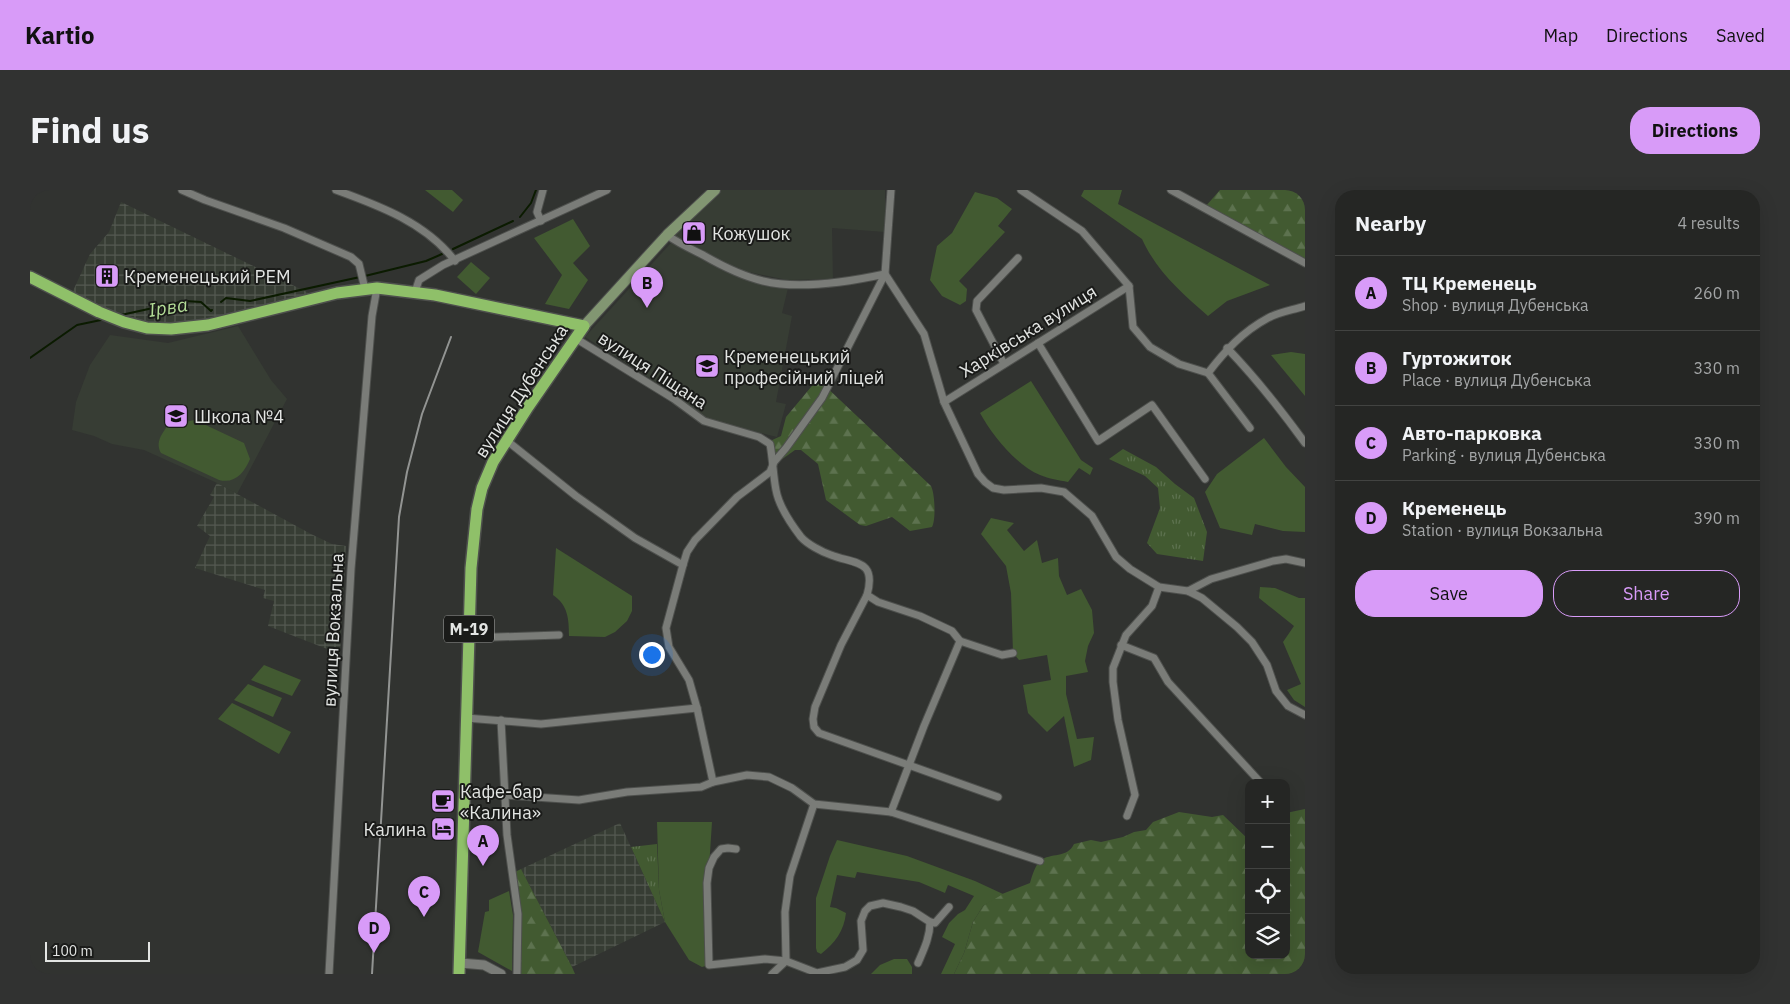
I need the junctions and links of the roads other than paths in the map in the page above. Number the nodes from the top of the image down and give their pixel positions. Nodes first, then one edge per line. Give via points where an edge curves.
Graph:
1 (182, 190) edge
2 (336, 190) edge
3 (542, 190) edge
4 (607, 190) edge
5 (715, 190) edge
6 (891, 190) edge
7 (1021, 190) edge
8 (1171, 190) edge
9 (541, 221) junction
10 (667, 234) junction
11 (1018, 258) dead end
12 (455, 261) junction
13 (1305, 263) edge
14 (885, 274) junction
15 (30, 277) edge
16 (1129, 286) junction
17 (377, 288) junction
18 (365, 289) junction
19 (415, 292) junction
20 (1305, 306) edge
21 (584, 326) junction
22 (575, 338) junction
23 (1038, 343) junction
24 (1227, 348) junction
25 (1004, 364) junction
26 (1208, 373) junction
27 (944, 402) junction
28 (1250, 428) dead end
29 (506, 440) junction
30 (1305, 443) edge
31 (774, 462) junction
32 (1205, 479) dead end
33 (1305, 563) edge
34 (683, 566) junction
35 (1159, 587) junction
36 (1188, 591) junction
37 (867, 595) junction
38 (560, 635) dead end
39 (468, 638) junction
40 (960, 642) junction
41 (1121, 645) junction
42 (1014, 653) dead end
43 (697, 708) junction
44 (1305, 715) edge
45 (466, 718) junction
46 (501, 720) junction
47 (910, 766) junction
48 (1257, 779) edge
49 (713, 782) junction
50 (505, 795) junction
51 (998, 797) dead end
52 (814, 804) junction
53 (891, 812) junction
54 (1127, 816) dead end
55 (736, 849) dead end
56 (1040, 861) dead end
57 (949, 907) dead end
58 (930, 922) junction
59 (786, 961) junction
60 (918, 963) dead end
61 (459, 968) edge
62 (329, 974) edge
63 (501, 974) edge
64 (517, 974) edge
65 (772, 974) edge

1 - 18 street via 351,257 359,264
2 - 12 street via 420,228 444,246
3 - 9 street via 537,212
4 - 9 street
5 - 10 main road, вулиця Дубенська
6 - 14 street
7 - 16 street via 1082,231
8 - 13 street
9 - 12 street
10 - 14 street via 741,274 764,281 805,284
10 - 21 main road, вулиця Дубенська
11 - 25 street via 977,301 976,310
12 - 19 street via 419,280
14 - 27 street via 924,334
14 - 31 street via 822,398
15 - 18 highway via 124,322 147,328 171,329 208,325
16 - 23 street, Харківська вулиця
16 - 26 street via 1133,327 1150,347 1178,364
17 - 18 highway
17 - 19 highway
17 - 62 street, вулиця Вокзальна via 350,569
19 - 21 highway
20 - 24 street via 1269,317
21 - 22 highway, вулиця Дубенська / М-19
22 - 29 highway, вулиця Дубенська / М-19
22 - 31 street, вулиця Піщана via 704,421 759,437 770,444
23 - 25 street, Харківська вулиця
23 - 32 street via 1098,441 1152,405
24 - 26 street
24 - 30 street
25 - 27 street, Харківська вулиця
26 - 28 street
27 - 35 street via 978,474 985,482 1004,490 1041,488 1064,492 1092,516 1116,557 1130,570
29 - 34 street via 635,538
29 - 39 highway, вулиця Дубенська / М-19 via 482,488 471,568
31 - 34 street via 770,472 737,497 695,540
31 - 37 street, вулиця Піщана via 776,492 787,517 803,539 866,569 870,577
33 - 36 street via 1286,559 1273,561 1211,579
34 - 43 street via 666,628 670,647 689,680
35 - 36 street
35 - 41 street via 1152,606
36 - 44 street via 1202,598 1252,642 1267,665 1276,691 1288,706
37 - 40 street via 952,631
37 - 47 street via 841,645 815,707 814,727 819,733
38 - 39 street
39 - 45 highway, вулиця Дубенська / М-19
40 - 42 street via 1002,655
40 - 47 street
41 - 48 street via 1154,658 1168,682
41 - 54 street via 1113,682 1135,795
43 - 46 street via 541,724
43 - 49 street
45 - 46 street
45 - 61 highway, вулиця Дубенська / М-19
46 - 50 street
47 - 51 street
47 - 53 street
49 - 50 street via 701,788 627,792 579,800
49 - 52 street via 747,776 769,777
50 - 64 street via 518,914
52 - 53 street
52 - 59 street via 790,876 785,912
53 - 56 street
55 - 59 street via 721,849 709,868 709,965 765,959
57 - 58 street via 935,923
58 - 59 street via 901,907 883,903 870,906 861,921 862,950 857,960 845,967 817,973
58 - 60 street via 927,944
59 - 65 street
61 - 63 street via 484,965

